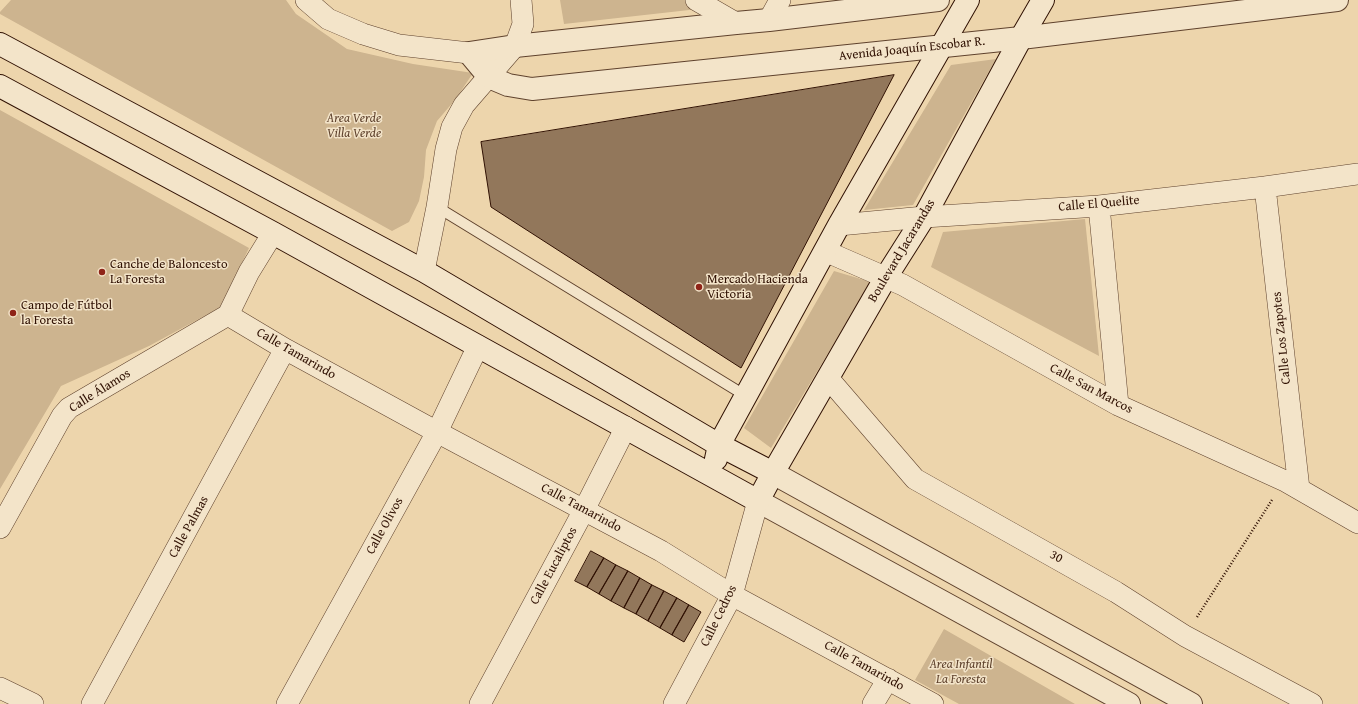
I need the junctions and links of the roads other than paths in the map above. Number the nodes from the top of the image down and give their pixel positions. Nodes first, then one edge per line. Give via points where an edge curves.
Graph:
1 (306, 0) edge
2 (522, 0) edge
3 (696, 0) edge
4 (780, 0) edge
5 (938, 0) edge
6 (968, 0) edge
7 (1043, 0) edge
8 (1337, 0) edge
9 (769, 20) junction
10 (736, 23) junction
11 (1021, 38) junction
12 (0, 44) edge
13 (515, 46) junction
14 (941, 47) junction
15 (469, 53) junction
16 (489, 77) junction
17 (0, 86) edge
18 (1358, 174) edge
19 (1265, 186) junction
20 (1099, 206) junction
21 (437, 207) junction
22 (924, 217) junction
23 (839, 225) junction
24 (273, 233) junction
25 (825, 251) junction
26 (424, 271) junction
27 (886, 277) junction
28 (228, 315) junction
29 (478, 346) junction
30 (286, 350) junction
31 (828, 378) junction
32 (746, 396) junction
33 (1118, 405) junction
34 (626, 427) junction
35 (437, 432) junction
36 (719, 445) junction
37 (773, 473) junction
38 (712, 475) junction
39 (1292, 485) junction
40 (758, 501) junction
41 (584, 510) junction
42 (1358, 523) edge
43 (0, 528) edge
44 (732, 595) junction
45 (888, 679) junction
46 (0, 688) edge
47 (32, 704) edge
48 (92, 704) edge
49 (287, 704) edge
50 (480, 704) edge
51 (674, 704) edge
52 (873, 704) edge
53 (932, 704) edge
54 (1129, 704) edge
55 (1191, 704) edge
56 (1312, 704) edge

1 - 15 street via 328,19 362,34 398,45
2 - 13 street via 524,24
3 - 10 street
4 - 9 street
5 - 9 main road
6 - 14 main road
7 - 11 main road, Boulevard Jacarandas
8 - 11 main road, Avenida Joaquín Escobar R.
9 - 10 main road
10 - 13 main road
11 - 14 main road, Avenida Joaquín Escobar R.
11 - 22 main road, Boulevard Jacarandas
12 - 26 main road
13 - 15 main road
13 - 16 street
14 - 16 main road, Avenida Joaquín Escobar R. via 532,89 508,85
14 - 23 main road
15 - 16 main road, Avenida Joaquín Escobar R.
16 - 21 street via 464,105 452,127
17 - 24 main road
18 - 19 street, Calle El Quelite
19 - 20 street, Calle El Quelite
19 - 39 street, Calle Los Zapotes
20 - 22 street, Calle El Quelite
20 - 33 street
21 - 26 street
21 - 32 lane
22 - 23 street, Calle El Quelite
22 - 27 main road, Boulevard Jacarandas
23 - 25 main road
24 - 28 street via 249,272
24 - 29 main road
25 - 27 street, Calle San Marcos
25 - 32 main road
26 - 36 main road
27 - 31 main road, Boulevard Jacarandas
27 - 33 street, Calle San Marcos
28 - 30 street, Calle Tamarindo
28 - 43 street, Calle Álamos via 69,408 62,416
29 - 34 main road
29 - 35 street, Calle Olivos
30 - 35 street, Calle Tamarindo
30 - 48 street, Calle Palmas
31 - 37 main road, Boulevard Jacarandas
31 - 56 street, 30 via 915,479 1116,592 1186,636
32 - 36 main road
33 - 39 street, Calle San Marcos
34 - 38 main road
34 - 41 street, Calle Eucaliptos
35 - 41 street, Calle Tamarindo
35 - 49 street, Calle Olivos
36 - 37 main road
36 - 38 main road
37 - 40 main road, Boulevard Jacarandas
37 - 55 main road
38 - 40 main road
39 - 42 street, Calle San Marcos
40 - 44 street, Calle Cedros
40 - 54 main road
41 - 44 street, Calle Tamarindo via 661,551
41 - 50 street, Calle Eucaliptos
44 - 45 street, Calle Tamarindo
44 - 51 street, Calle Cedros
45 - 52 street
45 - 53 street, Calle Tamarindo
46 - 47 street

